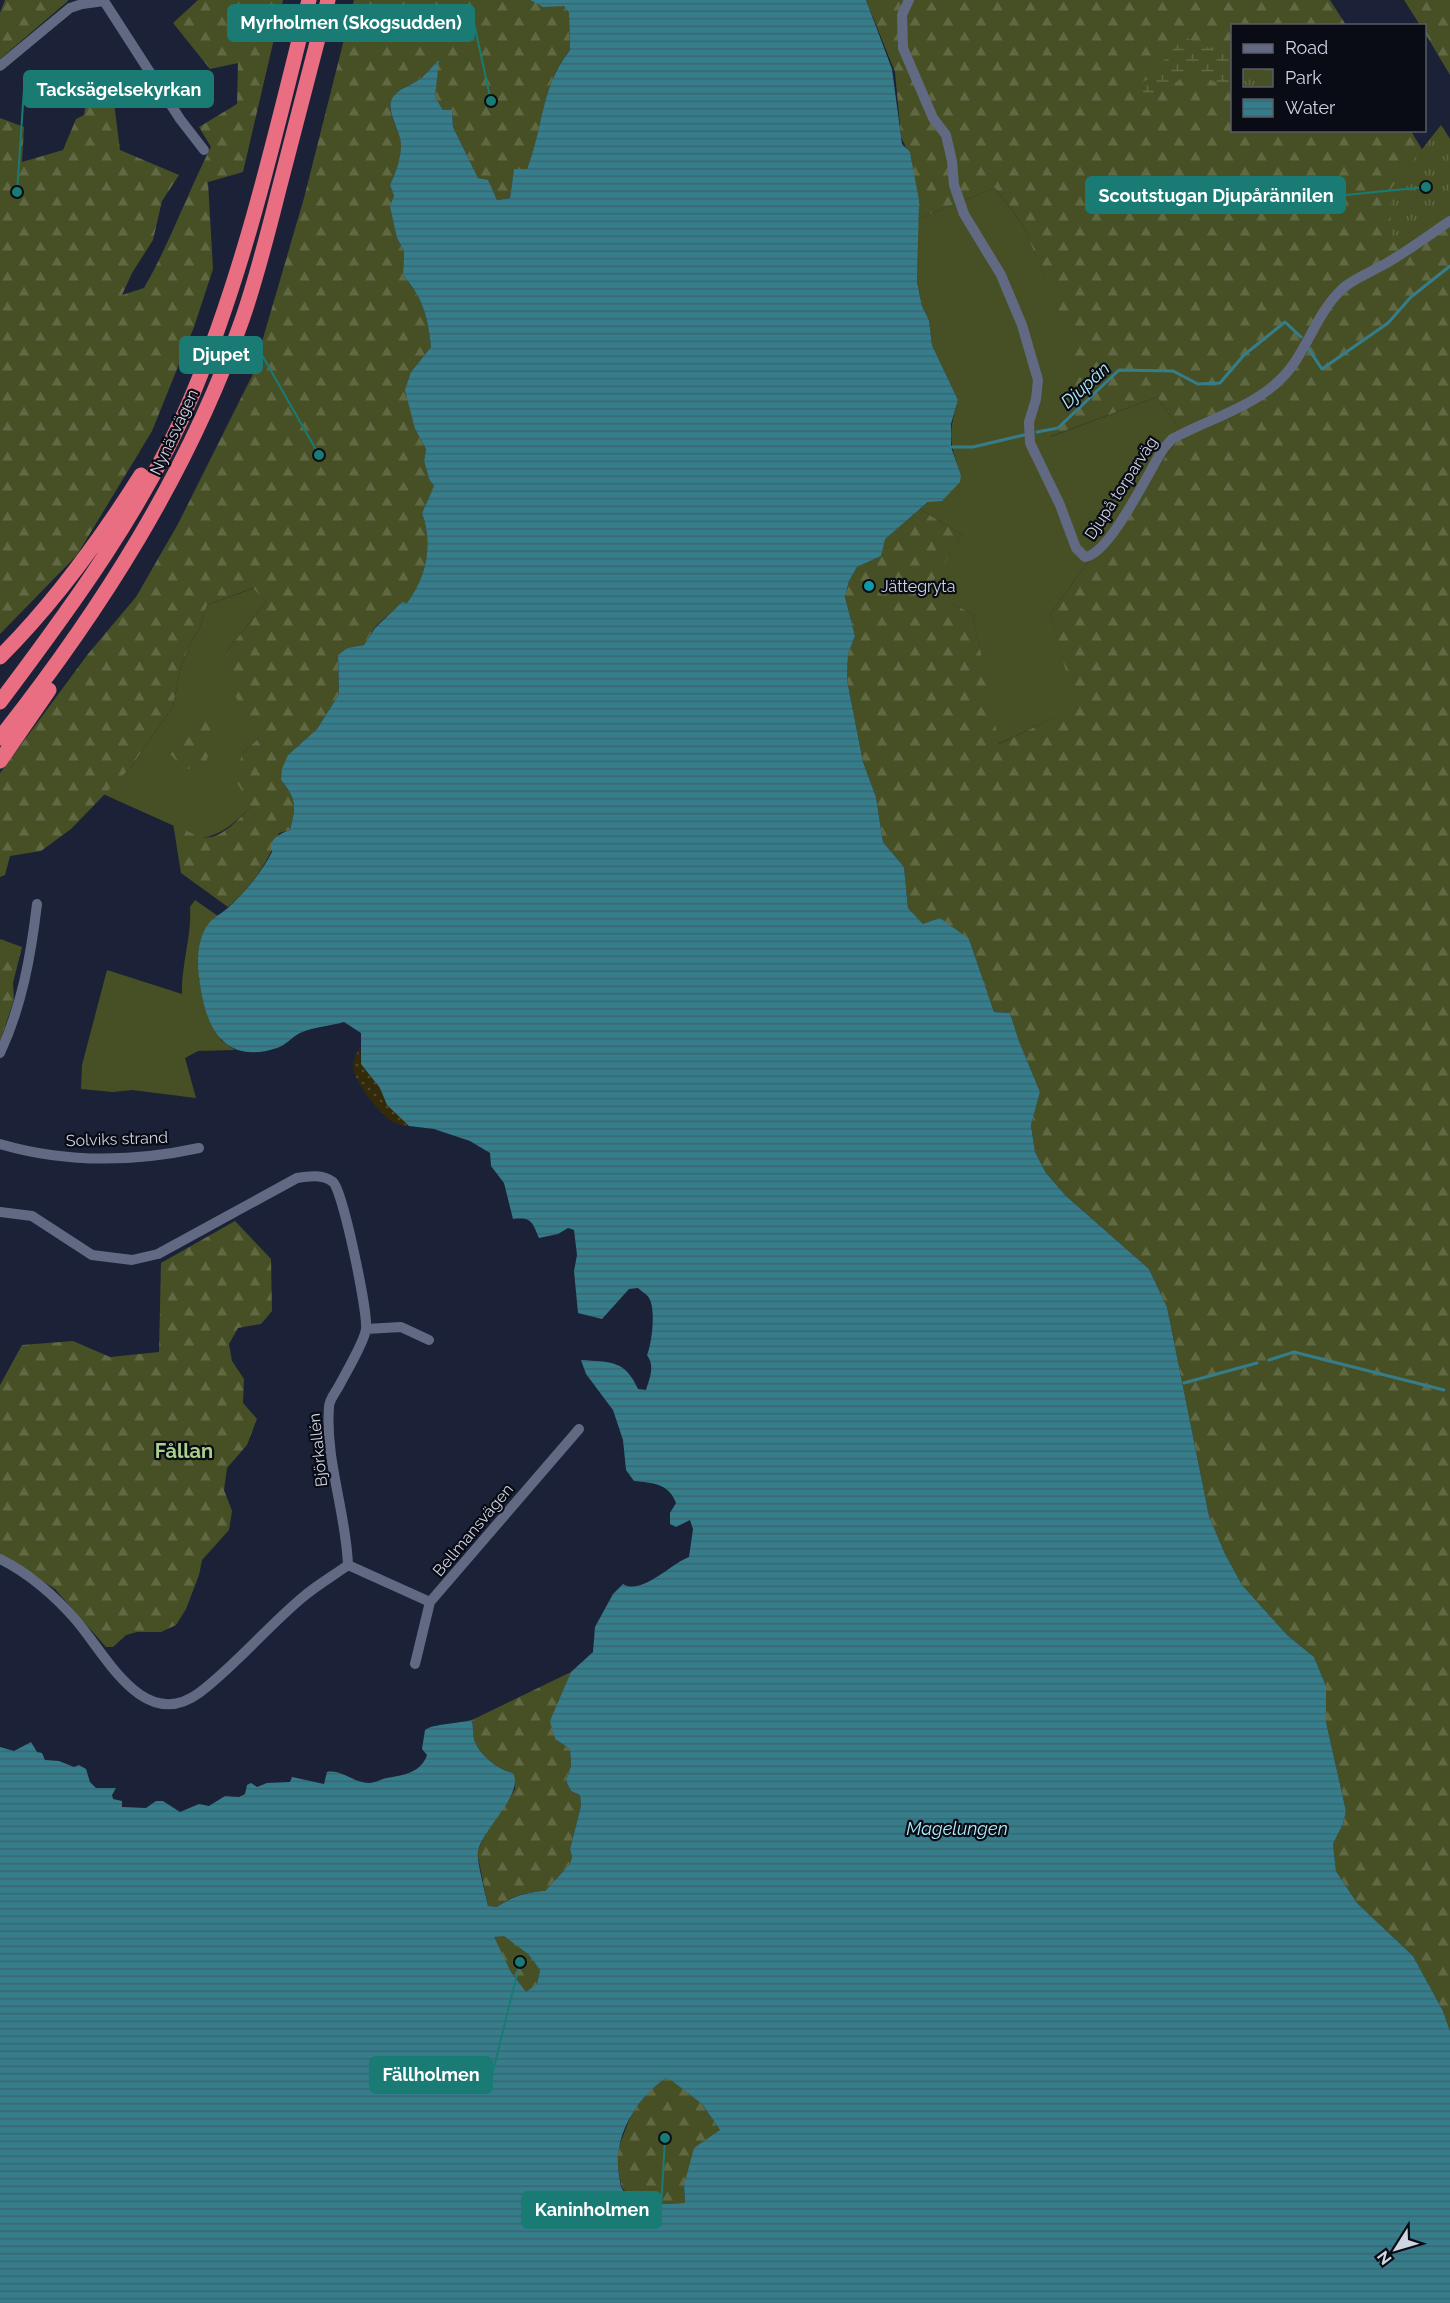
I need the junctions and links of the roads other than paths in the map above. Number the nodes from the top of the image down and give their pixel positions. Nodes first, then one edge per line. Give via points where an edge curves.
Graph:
1 (309, 0) edge
2 (328, 0) edge
3 (909, 0) edge
4 (0, 66) edge
5 (204, 150) dead end
6 (1450, 221) edge
7 (194, 392) junction
8 (111, 586) junction
9 (0, 657) edge
10 (0, 702) edge
11 (0, 738) edge
12 (0, 762) edge
13 (37, 904) dead end
14 (0, 1053) edge
15 (0, 1144) edge
16 (199, 1148) dead end
17 (0, 1212) edge
18 (366, 1329) junction
19 (429, 1340) dead end
20 (579, 1429) dead end
21 (0, 1559) edge
22 (348, 1565) junction
23 (430, 1602) junction
24 (415, 1664) dead end

1 - 7 highway, Nynäsvägen via 242,254
2 - 8 highway, Nynäsvägen via 242,320 185,456
3 - 6 street, Djupå torparväg via 902,15 903,48 933,118 946,135 954,185 964,214 1002,275 1022,325 1038,380 1029,422 1030,443 1076,548 1085,557 1096,553 1115,532 1172,439 1252,401 1276,385 1343,287 1404,253
4 - 5 street via 70,8 105,1
7 - 9 highway via 113,520 33,623
7 - 10 highway, Nynäsvägen via 120,533
8 - 11 highway, Nynäsvägen
8 - 12 highway via 64,669
13 - 14 street via 21,998
15 - 16 street, Solviks strand via 80,1159 165,1155
17 - 18 street via 32,1216 92,1255 132,1260 158,1254 297,1178 324,1178 333,1183 342,1203 363,1296
18 - 19 street via 401,1327
18 - 22 street, Björkallén via 329,1404 329,1439
20 - 23 street, Bellmansvägen
21 - 22 street via 13,1565 75,1618 139,1696 167,1705 197,1694 304,1597
22 - 23 street
23 - 24 street, Bellmansvägen

